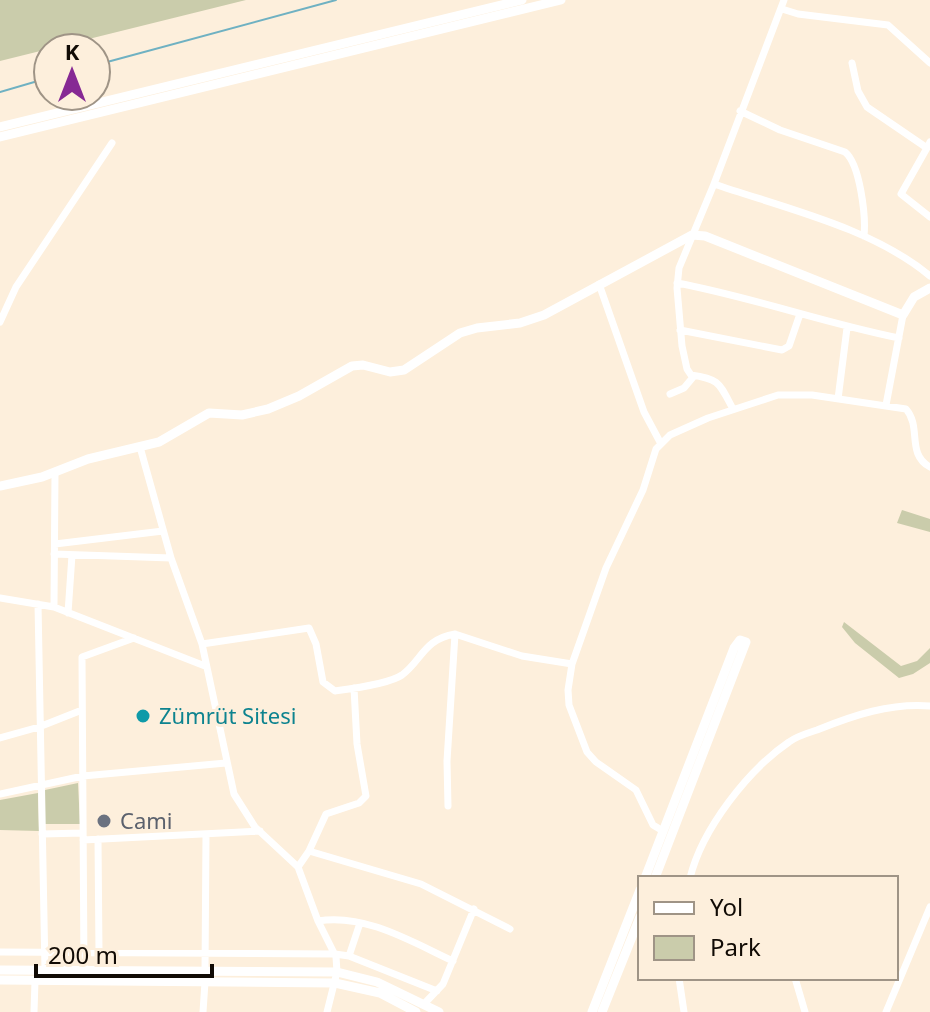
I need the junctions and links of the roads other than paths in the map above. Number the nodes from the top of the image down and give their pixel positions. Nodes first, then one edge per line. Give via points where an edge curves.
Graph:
1 (522, 0) edge
2 (561, 0) edge
3 (783, 4) edge
4 (852, 63) dead end
5 (930, 63) edge
6 (740, 111) junction
7 (0, 127) edge
8 (0, 137) edge
9 (112, 143) dead end
10 (928, 145) edge
11 (714, 184) junction
12 (930, 217) edge
13 (692, 235) junction
14 (864, 236) junction
15 (930, 276) edge
16 (677, 283) junction
17 (599, 284) junction
18 (930, 288) edge
19 (2, 310) edge
20 (800, 314) junction
21 (903, 315) junction
22 (0, 322) edge
23 (847, 328) junction
24 (680, 330) junction
25 (899, 338) junction
26 (694, 376) junction
27 (670, 394) dead end
28 (838, 399) junction
29 (886, 405) junction
30 (733, 409) junction
31 (660, 442) junction
32 (140, 447) junction
33 (930, 467) edge
34 (55, 473) junction
35 (0, 486) edge
36 (163, 531) junction
37 (55, 544) junction
38 (54, 554) junction
39 (72, 555) junction
40 (171, 558) junction
41 (0, 598) edge
42 (38, 604) junction
43 (54, 607) junction
44 (68, 613) junction
45 (455, 634) junction
46 (134, 638) junction
47 (202, 644) junction
48 (572, 664) junction
49 (205, 666) junction
50 (354, 688) junction
51 (930, 706) edge
52 (82, 710) junction
53 (39, 727) junction
54 (0, 738) edge
55 (226, 763) junction
56 (83, 776) junction
57 (40, 785) junction
58 (0, 794) edge
59 (448, 806) dead end
60 (260, 831) junction
61 (663, 831) junction
62 (42, 834) junction
63 (206, 834) junction
64 (83, 836) junction
65 (98, 839) junction
66 (309, 851) junction
67 (298, 867) junction
68 (646, 876) edge
69 (656, 876) edge
70 (691, 876) edge
71 (638, 895) edge
72 (930, 907) edge
73 (474, 909) junction
74 (318, 921) junction
75 (360, 923) junction
76 (510, 929) dead end
77 (637, 933) edge
78 (0, 952) edge
79 (44, 952) junction
80 (84, 953) junction
81 (99, 953) junction
82 (205, 953) junction
83 (335, 954) junction
84 (349, 956) junction
85 (453, 961) junction
86 (0, 970) edge
87 (45, 971) junction
88 (84, 971) junction
89 (205, 977) junction
90 (336, 978) junction
91 (0, 980) edge
92 (679, 980) edge
93 (796, 980) edge
94 (35, 981) junction
95 (437, 991) junction
96 (420, 1008) edge
97 (34, 1012) edge
98 (203, 1012) edge
99 (327, 1012) edge
100 (439, 1012) edge
101 (592, 1012) edge
102 (602, 1012) edge
103 (684, 1012) edge
104 (805, 1012) edge
105 (886, 1012) edge

1 - 7 street
2 - 8 street
3 - 5 street via 798,14 888,25
3 - 6 street
4 - 10 street via 864,104
6 - 11 street
6 - 14 street via 850,156 857,169
9 - 19 street
10 - 12 street via 901,194
11 - 13 street
11 - 14 street
13 - 16 street
13 - 17 street
13 - 21 street
14 - 15 street
16 - 20 street
16 - 24 street
17 - 31 street via 644,412
17 - 32 street via 535,318 460,333 404,370 352,366 277,406 242,415 209,413
18 - 21 street via 914,297
19 - 22 street
20 - 23 street
20 - 24 street via 789,346 782,350
21 - 25 street
23 - 25 street
23 - 28 street
24 - 26 street via 687,369
25 - 29 street
26 - 27 street
26 - 30 street via 715,380
28 - 29 street
28 - 30 street via 778,395
29 - 33 street via 909,411 916,453
30 - 31 street
31 - 48 street
32 - 34 street
32 - 36 street
34 - 35 street
34 - 37 street
36 - 37 street
36 - 40 street
37 - 38 street
38 - 39 street
38 - 43 street
39 - 40 street
39 - 44 street
40 - 47 street
41 - 42 street
42 - 43 street
42 - 53 street
43 - 44 street
44 - 46 street
45 - 48 street via 512,653
45 - 50 street via 428,646 397,677
45 - 59 street
46 - 49 street
46 - 52 street via 82,657
47 - 49 street
47 - 50 street via 309,628 325,685 335,691
48 - 61 street via 568,697 583,746 596,762 633,787 653,825
49 - 55 street
50 - 66 street via 366,796 326,814
51 - 70 street via 876,709 790,741 719,814
52 - 53 street
52 - 56 street
53 - 54 street
53 - 57 street
55 - 56 street
55 - 60 street via 238,801
56 - 57 street
56 - 64 street
57 - 58 street
57 - 62 street
60 - 63 street
60 - 67 street
61 - 68 street
61 - 69 street via 734,648 740,640 746,642
62 - 64 street
62 - 79 street
63 - 65 street
63 - 82 street
64 - 65 street
64 - 80 street
65 - 81 street
66 - 67 street
66 - 73 street via 421,884
67 - 74 street
71 - 101 street
72 - 105 street
73 - 76 street
73 - 85 street
74 - 75 street
74 - 83 street
75 - 84 street
75 - 85 street
77 - 102 street
78 - 79 street
79 - 80 street
79 - 87 street
80 - 81 street
80 - 88 street
81 - 82 street
82 - 83 street
82 - 89 street
83 - 84 street
83 - 90 street
84 - 95 street
85 - 95 street
86 - 87 street
87 - 88 street
88 - 89 street
89 - 90 street
89 - 94 street
89 - 98 street
90 - 96 street via 368,978
90 - 99 street
91 - 94 street
92 - 103 street
93 - 104 street
94 - 97 street
95 - 96 street
96 - 100 street

